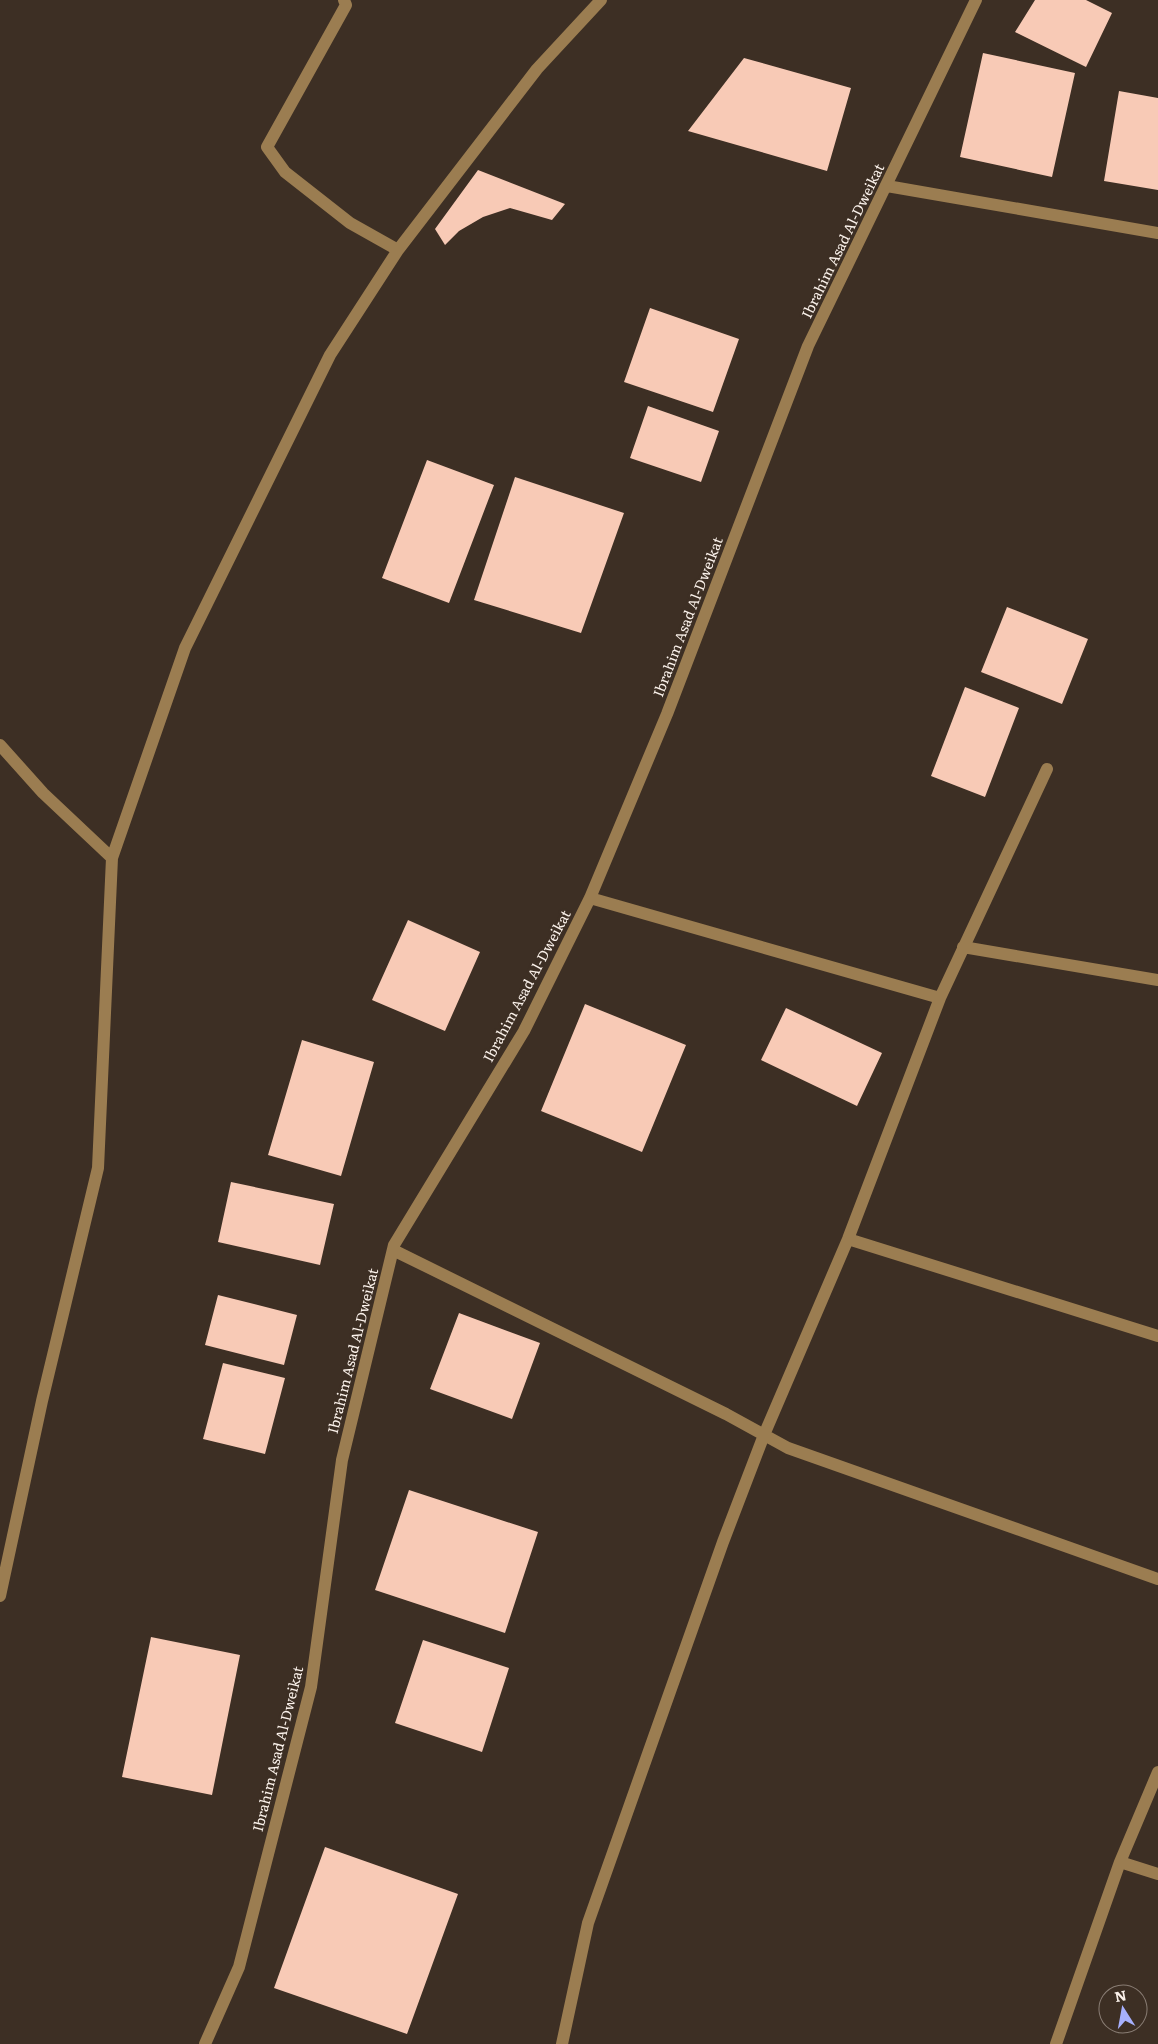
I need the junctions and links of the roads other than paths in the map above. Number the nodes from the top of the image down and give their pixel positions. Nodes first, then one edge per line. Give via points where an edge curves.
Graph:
1 (344, 0) edge
2 (601, 0) edge
3 (976, 0) edge
4 (887, 186) junction
5 (1158, 233) edge
6 (398, 250) junction
7 (0, 745) edge
8 (1047, 769) dead end
9 (112, 858) junction
10 (590, 898) junction
11 (963, 947) junction
12 (1158, 980) edge
13 (940, 998) junction
14 (848, 1239) junction
15 (394, 1250) junction
16 (1158, 1336) edge
17 (764, 1436) junction
18 (1158, 1579) edge
19 (0, 1596) edge
20 (1158, 1772) edge
21 (1120, 1862) junction
22 (1158, 1874) edge
23 (205, 2044) edge
24 (562, 2044) edge
25 (1056, 2044) edge

1 - 6 street via 346,5 267,147 285,172 328,206 350,223
2 - 6 street via 538,69
3 - 4 street, Ibrahim Asad Al-Dweikat
4 - 5 street
4 - 10 street, Ibrahim Asad Al-Dweikat via 808,346 667,714
6 - 9 street via 330,355 185,648
7 - 9 street via 43,793
8 - 11 street
9 - 19 street via 98,1168 42,1401
10 - 13 street
10 - 15 street, Ibrahim Asad Al-Dweikat via 524,1031 394,1245
11 - 12 street
11 - 13 street
13 - 14 street
14 - 16 street
14 - 17 street
15 - 17 street via 726,1414
15 - 23 street, Ibrahim Asad Al-Dweikat via 342,1460 311,1686 238,1967
17 - 18 street via 788,1448
17 - 24 street via 722,1542 588,1923
20 - 21 street
21 - 22 street
21 - 25 street

